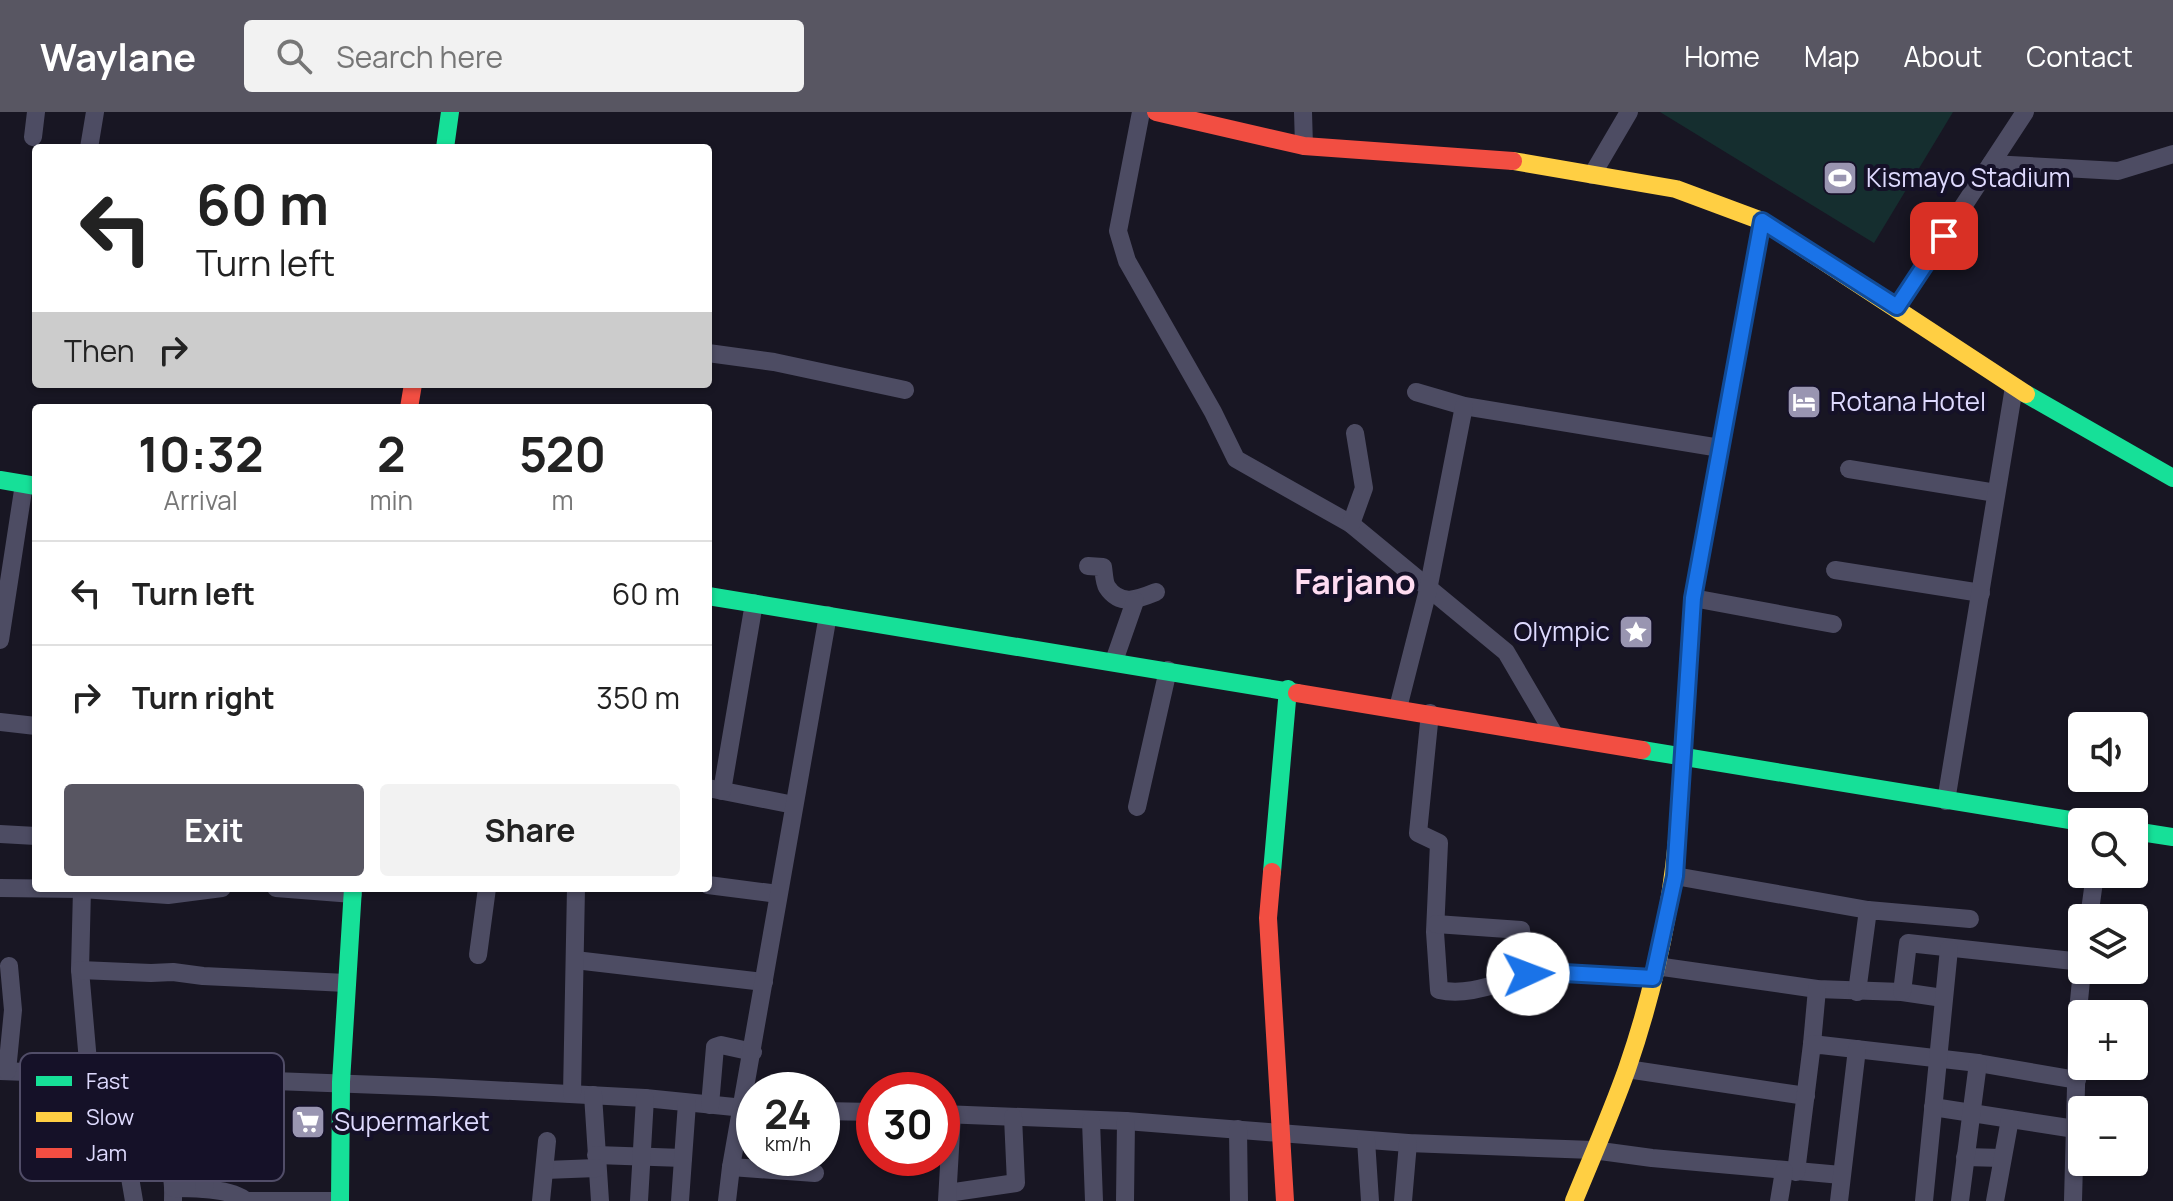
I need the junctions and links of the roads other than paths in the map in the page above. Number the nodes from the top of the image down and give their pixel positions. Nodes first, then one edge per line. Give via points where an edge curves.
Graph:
1 (36, 112) edge
2 (95, 112) edge
3 (450, 112) edge
4 (1141, 112) edge
5 (1156, 112) edge
6 (1303, 112) edge
7 (1629, 112) edge
8 (2025, 112) edge
9 (33, 137) dead end
10 (90, 144) edge
11 (446, 144) edge
12 (1304, 146) junction
13 (2173, 154) edge
14 (1991, 164) junction
15 (1592, 175) junction
16 (1762, 221) junction
17 (1897, 307) junction
18 (712, 354) edge
19 (2014, 387) junction
20 (905, 390) dead end
21 (1416, 392) dead end
22 (1464, 406) junction
23 (1355, 433) dead end
24 (1720, 448) junction
25 (1849, 469) dead end
26 (2173, 478) edge
27 (0, 480) edge
28 (30, 485) edge
29 (1996, 493) junction
30 (1351, 524) junction
31 (1088, 566) dead end
32 (1835, 570) dead end
33 (1428, 590) junction
34 (1156, 592) dead end
35 (1981, 593) junction
36 (712, 597) edge
37 (1693, 598) junction
38 (1135, 601) junction
39 (754, 603) junction
40 (828, 615) junction
41 (1833, 624) dead end
42 (0, 640) edge
43 (1114, 661) junction
44 (1168, 670) junction
45 (1288, 689) junction
46 (1398, 708) junction
47 (1430, 713) junction
48 (0, 722) edge
49 (32, 726) edge
50 (1554, 734) junction
51 (1683, 757) junction
52 (715, 790) edge
53 (1946, 801) junction
54 (794, 805) junction
55 (1137, 807) dead end
56 (2068, 820) edge
57 (2148, 833) edge
58 (0, 834) edge
59 (32, 836) edge
60 (2173, 837) edge
61 (1675, 876) junction
62 (712, 886) edge
63 (0, 888) edge
64 (32, 888) edge
65 (69, 892) edge
66 (118, 892) edge
67 (191, 892) edge
68 (353, 892) edge
69 (486, 892) edge
70 (576, 892) edge
71 (778, 894) junction
72 (1868, 910) junction
73 (1913, 915) junction
74 (1970, 919) dead end
75 (1436, 924) junction
76 (1908, 943) junction
77 (1949, 949) junction
78 (478, 955) dead end
79 (575, 960) junction
80 (2068, 961) edge
81 (9, 966) dead end
82 (80, 970) junction
83 (1655, 972) junction
84 (1528, 974) junction
85 (764, 982) junction
86 (346, 983) junction
87 (1817, 989) junction
88 (1857, 992) junction
89 (1902, 992) junction
90 (1943, 998) junction
91 (1812, 1044) junction
92 (1857, 1049) junction
93 (753, 1052) junction
94 (87, 1053) edge
95 (1939, 1059) junction
96 (1978, 1063) junction
97 (1627, 1069) junction
98 (3, 1071) edge
99 (751, 1072) edge
100 (2068, 1078) edge
101 (284, 1080) edge
102 (2077, 1080) edge
103 (341, 1082) junction
104 (572, 1094) junction
105 (593, 1095) junction
106 (1806, 1096) junction
107 (2076, 1096) edge
108 (645, 1098) junction
109 (687, 1103) junction
110 (710, 1105) junction
111 (1933, 1107) junction
112 (736, 1108) edge
113 (1972, 1113) junction
114 (960, 1115) edge
115 (1013, 1117) junction
116 (2010, 1119) junction
117 (1091, 1121) junction
118 (1126, 1121) junction
119 (2068, 1128) edge
120 (1238, 1129) junction
121 (1283, 1132) junction
122 (1366, 1140) junction
123 (547, 1141) dead end
124 (1408, 1143) junction
125 (736, 1150) edge
126 (1593, 1150) junction
127 (642, 1156) junction
128 (1965, 1157) junction
129 (683, 1158) junction
130 (2002, 1158) junction
131 (596, 1162) junction
132 (731, 1167) junction
133 (736, 1167) edge
134 (545, 1170) junction
135 (1790, 1172) junction
136 (1841, 1175) junction
137 (948, 1176) edge
138 (2074, 1176) edge
139 (1092, 1177) junction
140 (1126, 1178) junction
141 (130, 1181) edge
142 (205, 1181) edge
143 (204, 1189) junction
144 (1017, 1192) edge
145 (173, 1194) edge
146 (976, 1196) edge
147 (948, 1197) edge
148 (134, 1201) edge
149 (340, 1201) edge
150 (541, 1201) edge
151 (600, 1201) edge
152 (639, 1201) edge
153 (680, 1201) edge
154 (727, 1201) edge
155 (1094, 1201) edge
156 (1125, 1201) edge
157 (1239, 1201) edge
158 (1285, 1201) edge
159 (1370, 1201) edge
160 (1403, 1201) edge
161 (1574, 1201) edge
162 (1779, 1201) edge
163 (1839, 1201) edge
164 (1924, 1201) edge
165 (1960, 1201) edge
166 (1995, 1201) edge
167 (2073, 1201) edge

1 - 9 street
2 - 10 street
3 - 11 street
4 - 30 street via 1118,231 1127,261 1236,459
5 - 12 street
6 - 12 street
7 - 15 street
8 - 14 street
12 - 15 street via 1513,161
13 - 14 street via 2118,171
14 - 17 street
15 - 16 street via 1676,189
16 - 17 street
16 - 24 street
17 - 19 street
18 - 20 street
19 - 26 street
19 - 29 street
21 - 22 street
22 - 24 street
22 - 33 street
23 - 30 street via 1364,488
24 - 37 street
25 - 29 street
27 - 28 street
28 - 42 street
29 - 35 street
30 - 33 street
31 - 38 street via 1103,567 1106,586 1121,599
32 - 35 street
33 - 46 street
33 - 50 street via 1506,652
34 - 38 street
35 - 53 street
36 - 39 street
37 - 41 street
37 - 51 street
38 - 43 street
39 - 40 street
39 - 52 street
40 - 43 street
40 - 54 street
43 - 44 street
44 - 45 street
44 - 55 street
45 - 46 street
45 - 121 street via 1268,918
46 - 47 street
47 - 50 street
47 - 75 street via 1418,833 1439,843
48 - 49 street
50 - 51 street
51 - 53 street
51 - 61 street
52 - 54 street
53 - 56 street
54 - 71 street
57 - 60 street
58 - 59 street
61 - 72 street
61 - 83 street
62 - 71 street
63 - 64 street
65 - 82 street
66 - 67 street
68 - 86 street
69 - 78 street
70 - 79 street
71 - 85 street
72 - 73 street
72 - 88 street
73 - 74 street
73 - 76 street
75 - 84 street via 1521,930
75 - 84 street via 1439,990 1479,989
76 - 77 street
76 - 89 street
77 - 80 street
77 - 90 street
79 - 85 street
79 - 104 street
81 - 98 street via 13,1010
82 - 86 street
82 - 94 street
83 - 84 street
83 - 87 street
83 - 97 street
85 - 93 street
86 - 103 street
87 - 88 street
87 - 91 street
88 - 89 street
89 - 90 street
90 - 95 street
91 - 92 street
91 - 106 street
92 - 95 street
92 - 136 street
93 - 99 street
93 - 110 street via 715,1047
95 - 96 street
95 - 111 street
96 - 100 street
96 - 113 street
97 - 106 street
97 - 126 street
101 - 103 street
102 - 107 street
103 - 104 street
103 - 149 street
104 - 105 street
105 - 108 street
105 - 131 street
106 - 135 street
108 - 109 street
108 - 127 street
109 - 110 street
109 - 129 street
110 - 112 street
111 - 113 street
111 - 164 street
113 - 116 street
113 - 128 street
114 - 115 street
115 - 117 street
115 - 144 street
116 - 119 street
116 - 130 street
117 - 118 street
117 - 139 street
118 - 120 street
118 - 140 street
120 - 121 street
120 - 157 street
121 - 122 street
121 - 158 street
122 - 124 street
122 - 159 street
123 - 134 street
124 - 126 street
124 - 160 street
125 - 132 street
126 - 135 street
126 - 161 street
127 - 129 street
127 - 131 street
127 - 152 street
128 - 130 street
128 - 165 street
129 - 153 street
130 - 166 street
131 - 134 street
131 - 151 street
132 - 133 street
132 - 154 street
134 - 150 street
135 - 136 street
135 - 162 street
136 - 163 street
137 - 147 street
138 - 167 street
139 - 140 street
139 - 155 street
140 - 156 street
141 - 148 street
142 - 143 street
143 - 145 street
143 - 149 street via 246,1201
144 - 146 street
146 - 147 street

